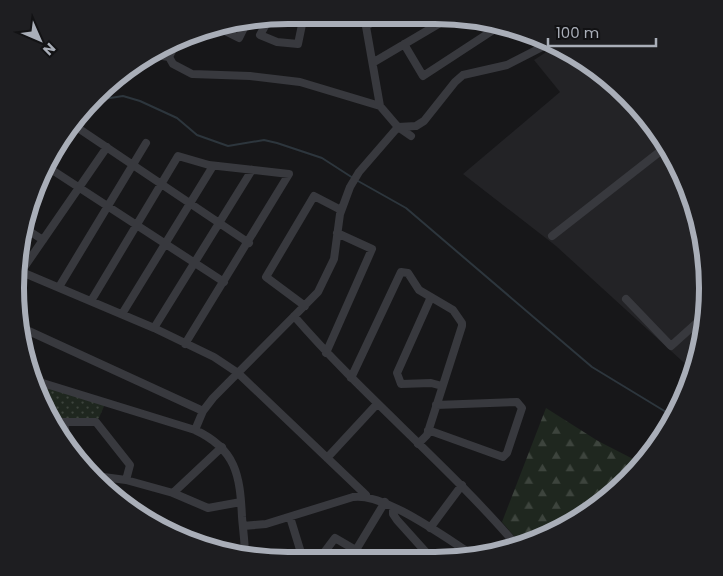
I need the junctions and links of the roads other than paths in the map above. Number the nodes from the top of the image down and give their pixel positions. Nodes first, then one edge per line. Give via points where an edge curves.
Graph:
1 (302, 24) edge
2 (369, 24) edge
3 (438, 24) edge
4 (266, 25) edge
5 (366, 26) joint
6 (244, 28) edge
7 (493, 30) edge
8 (225, 32) edge
9 (404, 44) junction
10 (542, 47) edge
11 (171, 51) edge
12 (162, 56) edge
13 (168, 57) junction
14 (374, 62) junction
15 (380, 106) junction
16 (398, 127) junction
17 (77, 128) edge
18 (411, 136) dead end
19 (146, 143) dead end
20 (106, 147) junction
21 (661, 150) edge
22 (133, 165) junction
23 (213, 166) junction
24 (52, 170) edge
25 (252, 170) junction
26 (161, 184) junction
27 (80, 187) junction
28 (190, 203) junction
29 (108, 206) junction
30 (341, 210) junction
31 (219, 223) junction
32 (137, 225) junction
33 (30, 232) edge
34 (337, 233) junction
35 (552, 236) dead end
36 (43, 240) junction
37 (248, 242) junction
38 (166, 244) junction
39 (194, 263) junction
40 (25, 265) edge
41 (24, 276) edge
42 (224, 282) junction
43 (59, 287) junction
44 (431, 297) junction
45 (626, 299) dead end
46 (91, 301) junction
47 (304, 306) junction
48 (122, 314) junction
49 (294, 316) junction
50 (697, 323) edge
51 (154, 328) junction
52 (27, 330) edge
53 (185, 344) junction
54 (326, 353) junction
55 (238, 372) junction
56 (351, 378) junction
57 (42, 383) edge
58 (442, 386) junction
59 (377, 404) junction
60 (436, 405) junction
61 (203, 411) junction
62 (60, 422) edge
63 (64, 422) junction
64 (65, 430) edge
65 (195, 430) junction
66 (428, 430) junction
67 (418, 444) junction
68 (222, 447) junction
69 (328, 458) junction
70 (103, 477) edge
71 (126, 480) junction
72 (462, 485) junction
73 (173, 493) junction
74 (366, 495) junction
75 (241, 502) junction
76 (385, 502) junction
77 (393, 507) junction
78 (290, 517) junction
79 (243, 526) junction
80 (430, 528) junction
81 (512, 540) edge
82 (245, 548) edge
83 (356, 550) junction
84 (466, 550) edge
85 (301, 552) edge
86 (324, 552) edge
87 (359, 552) edge
88 (427, 552) edge

1 - 4 street via 298,44 277,42 260,35
2 - 5 street
3 - 9 street
5 - 14 street
6 - 8 street via 239,38
7 - 9 street via 423,76
9 - 14 street
10 - 16 street via 507,65 463,75 424,121 416,126
11 - 13 street
12 - 13 street
13 - 15 street via 173,64 192,74 300,82
14 - 15 street
15 - 16 street
16 - 18 street
16 - 30 street via 359,172
17 - 20 street
19 - 22 street
20 - 22 street
20 - 27 street
21 - 35 street
22 - 26 street
22 - 29 street
23 - 25 street
23 - 26 street via 178,156
23 - 28 street
24 - 27 street
25 - 31 street
25 - 37 street via 290,174
26 - 28 street
26 - 32 street
27 - 29 street
27 - 36 street
28 - 31 street
28 - 38 street
29 - 32 street
29 - 43 street
30 - 34 street
30 - 47 street via 314,196 266,277
31 - 37 street
31 - 39 street
32 - 38 street
32 - 46 street
33 - 36 street
34 - 47 street via 334,259 327,277
34 - 54 street via 372,249
36 - 40 street
37 - 42 street
38 - 39 street
38 - 48 street
39 - 42 street
39 - 51 street
41 - 43 street
42 - 53 street
43 - 46 street
44 - 56 street via 419,290 408,273 404,271 397,276
44 - 58 street via 453,310 462,323
44 - 58 street via 397,374 402,384
45 - 50 street via 671,346
46 - 48 street
47 - 49 street
48 - 51 street
49 - 54 street
49 - 55 street
51 - 53 street
52 - 61 street
53 - 55 street
54 - 56 street
55 - 61 street
55 - 69 street
56 - 59 street
57 - 65 street
58 - 60 street
59 - 67 street
59 - 69 street
60 - 66 street
60 - 66 street via 517,402 522,408 507,453 502,457
61 - 65 street
62 - 63 street
63 - 64 street
63 - 71 street via 96,422 130,465
65 - 68 street
66 - 67 street
67 - 72 street
68 - 73 street
68 - 75 street via 237,471
69 - 74 street
70 - 71 street
71 - 73 street
72 - 80 street
72 - 81 street
73 - 75 street via 208,508
74 - 76 street
74 - 78 street via 353,496
75 - 79 street
76 - 77 street
76 - 83 street
77 - 80 street
77 - 88 street via 397,520
78 - 79 street
78 - 85 street
79 - 82 street
80 - 84 street
83 - 86 street via 335,538
83 - 87 street

